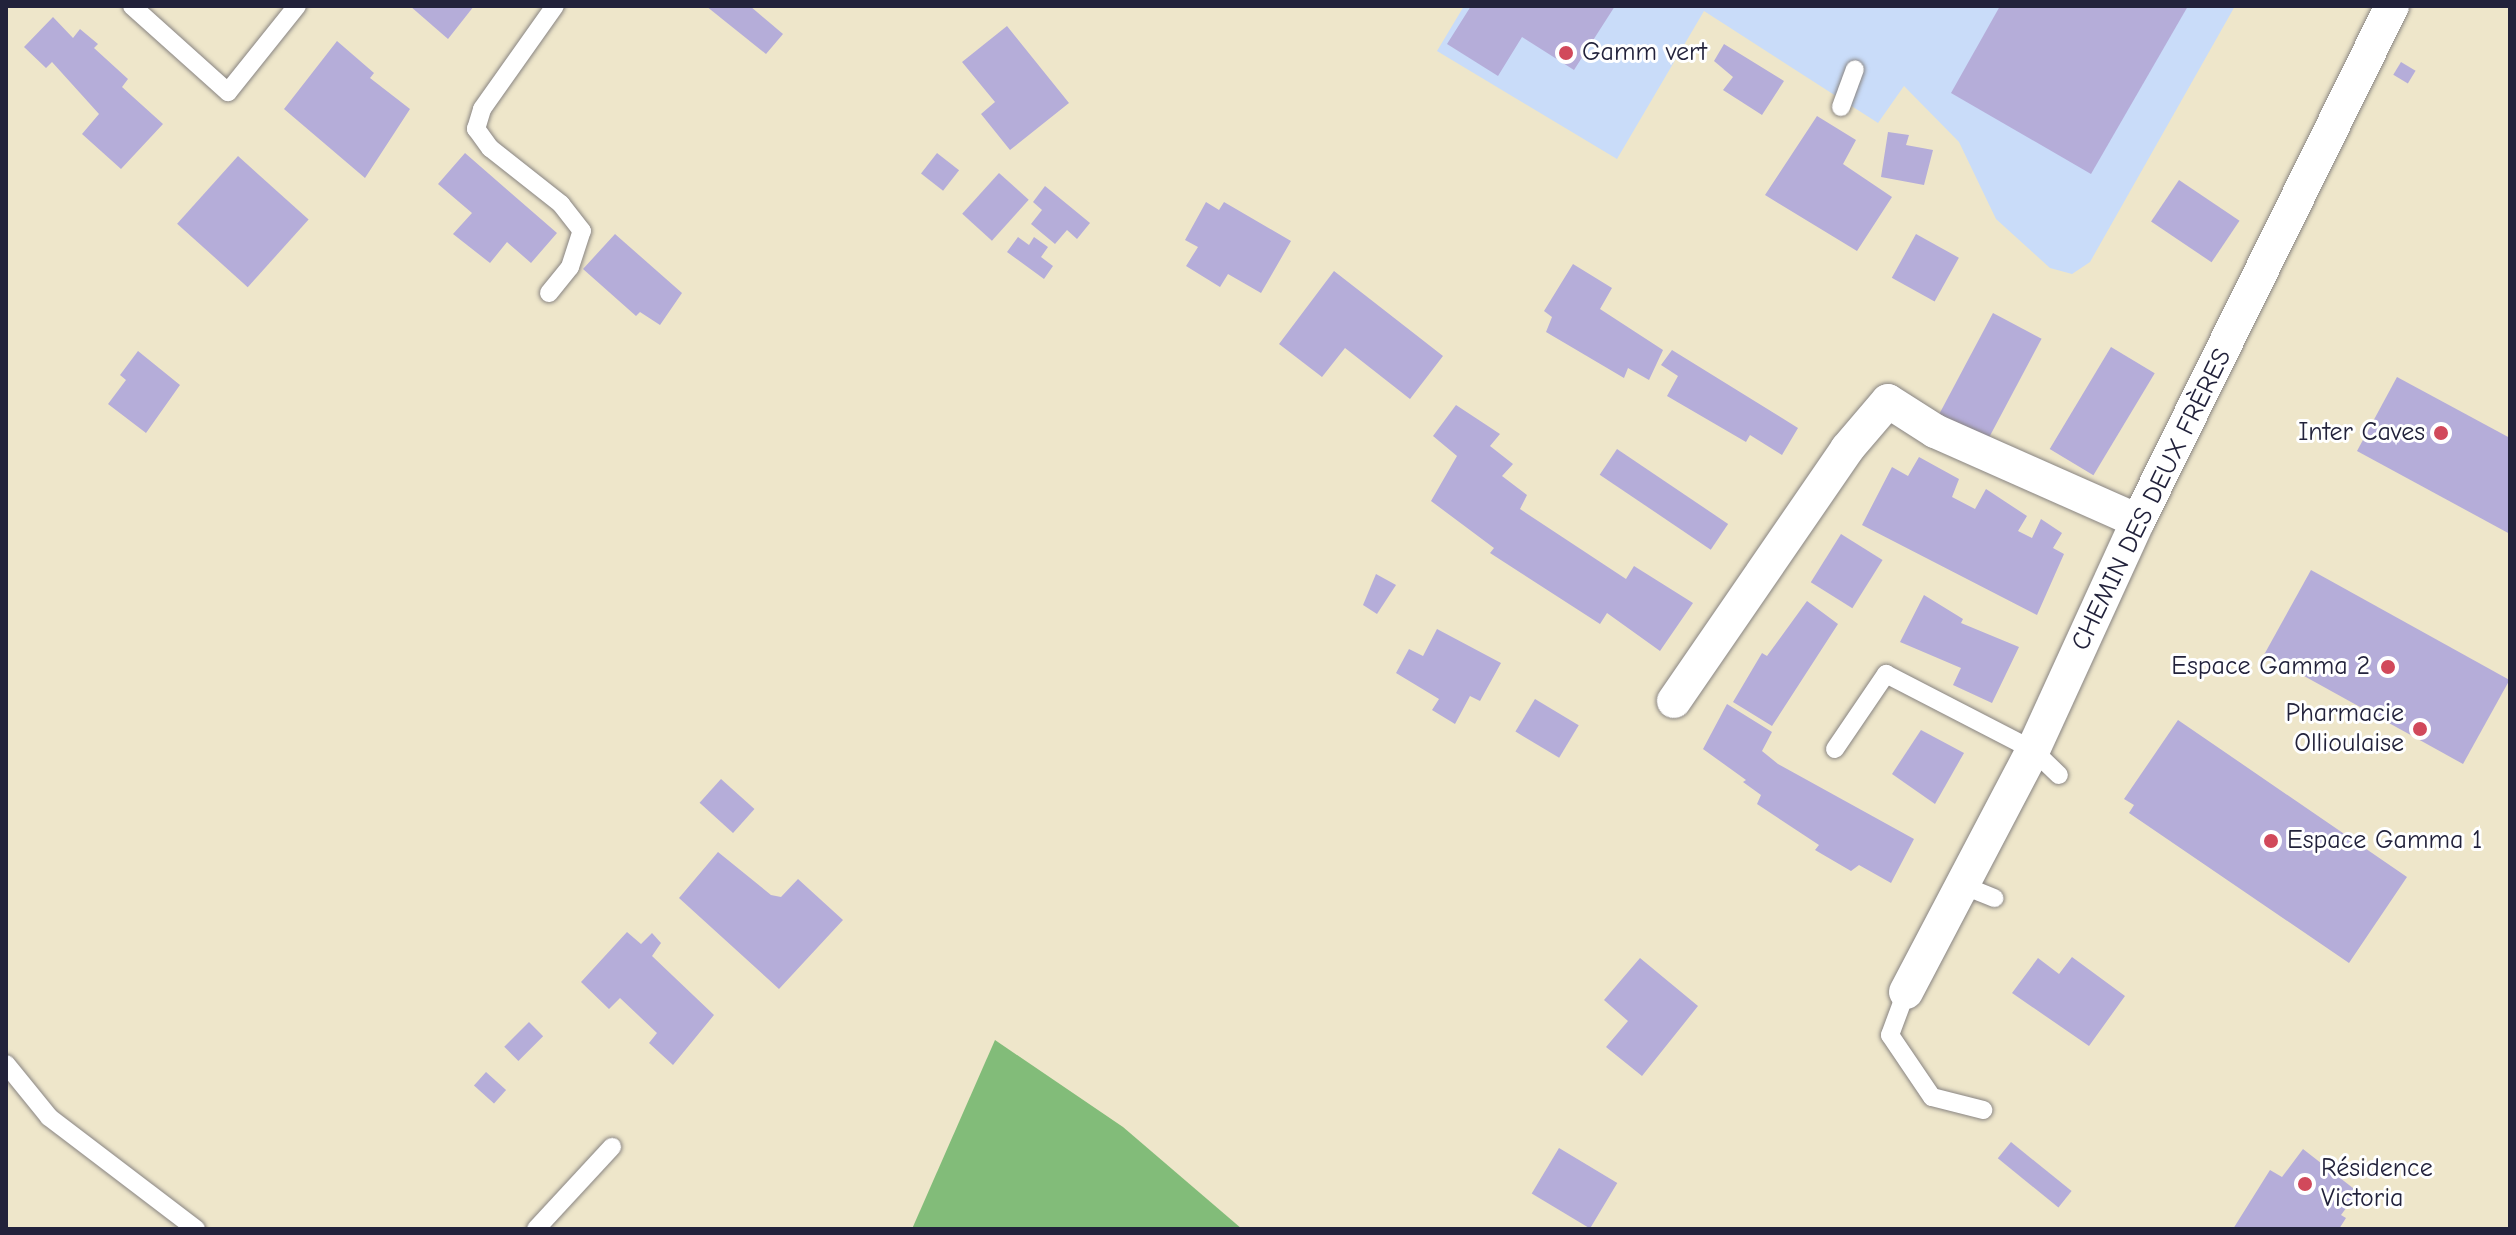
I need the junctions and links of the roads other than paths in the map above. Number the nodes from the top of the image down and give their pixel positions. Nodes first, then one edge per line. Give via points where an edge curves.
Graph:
1 (132, 6) edge
2 (297, 6) edge
3 (555, 6) edge
4 (2392, 6) edge
5 (1855, 69) dead end
6 (1841, 107) dead end
7 (549, 293) dead end
8 (2138, 521) junction
9 (1674, 701) dead end
10 (1835, 749) dead end
11 (2033, 750) junction
12 (2059, 775) dead end
13 (1962, 885) junction
14 (1994, 898) dead end
15 (1906, 992) joint
16 (6, 1064) edge
17 (1983, 1110) dead end
18 (612, 1147) dead end
19 (196, 1229) edge
20 (536, 1229) edge

1 - 2 lane via 228,92
3 - 7 lane via 482,109 476,129 490,148 561,204 582,231 570,267
4 - 8 street, CHEMIN DES DEUX FRÈRES
5 - 6 lane
8 - 9 street via 1935,431 1888,401 1847,449
8 - 11 street, CHEMIN DES DEUX FRÈRES
10 - 11 lane via 1886,674
11 - 12 lane
11 - 13 street, CHEMIN DES DEUX FRÈRES
13 - 14 lane
13 - 15 street, CHEMIN DES DEUX FRÈRES
15 - 17 lane via 1890,1035 1932,1097
16 - 19 lane via 49,1117
18 - 20 lane

